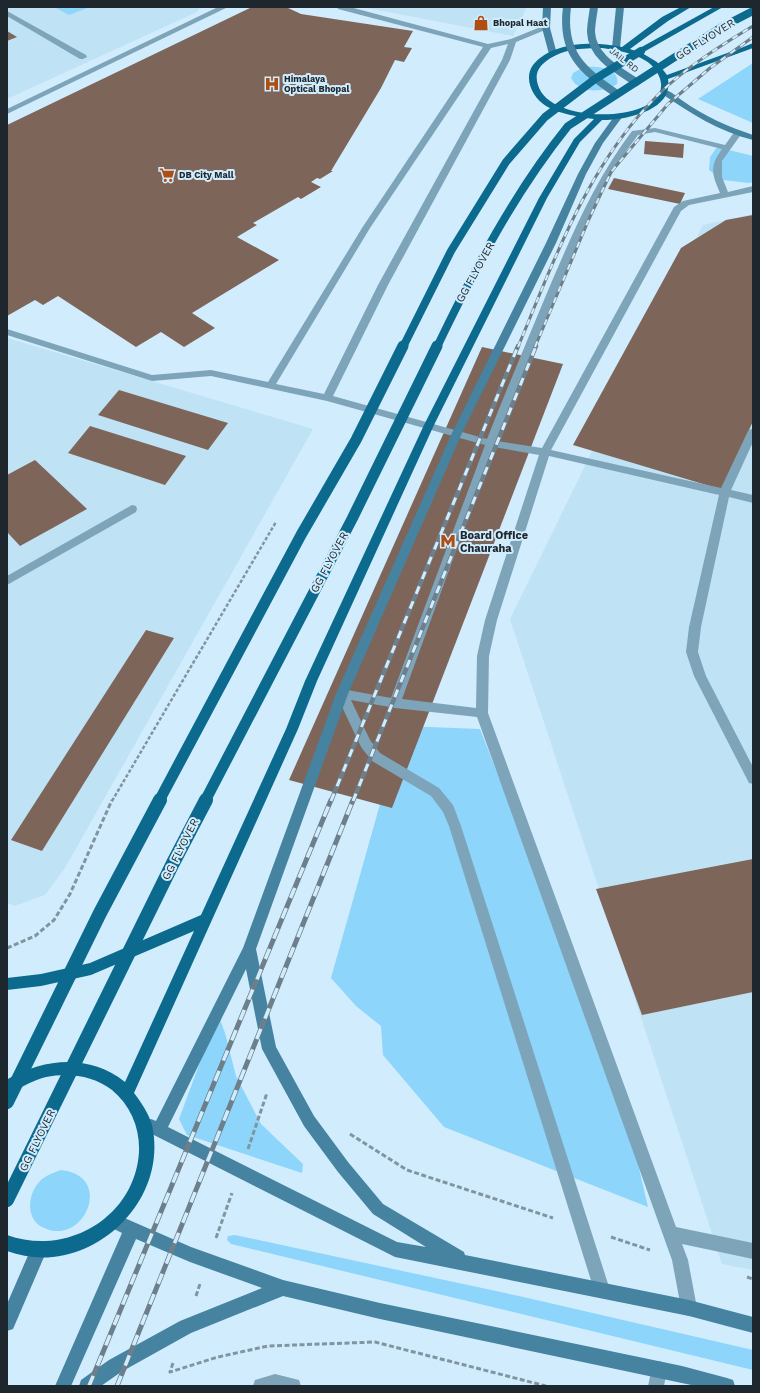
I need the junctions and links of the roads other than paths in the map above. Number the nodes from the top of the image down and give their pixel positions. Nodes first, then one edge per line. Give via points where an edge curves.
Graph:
1 (224, 7) edge
2 (341, 7) edge
3 (547, 7) edge
4 (567, 7) edge
5 (594, 7) edge
6 (620, 7) edge
7 (687, 7) edge
8 (718, 7) edge
9 (753, 11) edge
10 (7, 13) edge
11 (546, 28) junction
12 (513, 41) junction
13 (753, 45) edge
14 (488, 46) junction
15 (620, 49) junction
16 (553, 54) junction
17 (83, 57) dead end
18 (614, 67) junction
19 (664, 78) junction
20 (595, 79) junction
21 (636, 82) junction
22 (665, 92) junction
23 (617, 94) junction
24 (7, 112) edge
25 (619, 116) junction
26 (599, 118) junction
27 (738, 133) junction
28 (753, 138) edge
29 (728, 148) junction
30 (753, 189) edge
31 (725, 195) junction
32 (7, 332) edge
33 (270, 386) junction
34 (327, 398) junction
35 (429, 425) junction
36 (753, 431) edge
37 (457, 433) junction
38 (490, 443) junction
39 (545, 452) junction
40 (725, 492) junction
41 (753, 499) edge
42 (132, 508) dead end
43 (7, 582) edge
44 (342, 694) junction
45 (396, 703) junction
46 (482, 713) junction
47 (753, 779) edge
48 (204, 920) junction
49 (248, 948) junction
50 (7, 984) edge
51 (7, 1088) edge
52 (127, 1093) junction
53 (7, 1102) edge
54 (143, 1122) junction
55 (159, 1130) junction
56 (7, 1200) edge
57 (113, 1221) junction
58 (132, 1229) junction
59 (671, 1234) junction
60 (7, 1243) edge
61 (38, 1250) junction
62 (753, 1251) edge
63 (465, 1263) junction
64 (283, 1288) junction
65 (602, 1290) junction
66 (689, 1308) junction
67 (7, 1323) edge
68 (753, 1325) edge
69 (659, 1369) junction
70 (63, 1386) edge
71 (87, 1386) edge
72 (261, 1386) edge
73 (293, 1386) edge
74 (656, 1386) edge
75 (727, 1386) edge

1 - 24 street
2 - 14 street
3 - 11 main road
4 - 20 main road, bridge via 565,34 576,59
5 - 18 main road, JAIL RD, bridge via 591,36 598,52
6 - 15 main road
7 - 15 main road
8 - 18 main road, GG FLYOVER, bridge
9 - 21 main road, GG FLYOVER, bridge via 720,28
10 - 17 street
11 - 12 street
11 - 16 main road
12 - 14 street
12 - 34 street via 506,60 383,285
13 - 19 main road
14 - 33 street via 366,228
15 - 16 main road via 580,47
15 - 19 main road via 642,56 660,68
16 - 26 main road via 536,65 532,78 535,89 548,104
18 - 20 main road, GG FLYOVER, bridge
18 - 21 main road, JAIL RD, bridge
19 - 22 main road
20 - 23 main road, bridge
20 - 53 main road, GG FLYOVER, bridge via 545,117 506,162 451,251 356,440 227,671 103,906
21 - 23 main road, GG FLYOVER, bridge
22 - 25 main road via 660,100 646,108
22 - 27 main road via 692,112
23 - 56 main road, GG FLYOVER, bridge via 568,126 550,148 476,267 352,519 173,863
25 - 26 main road
25 - 37 main road via 599,143 582,174 551,243
26 - 35 main road via 576,141 543,198
27 - 28 main road
27 - 29 street
29 - 31 street via 718,161 717,172
29 - 38 street via 654,130 635,133 622,149 577,234
30 - 31 street
31 - 39 street via 686,203 677,209
32 - 33 street via 152,378 212,373
33 - 34 street
34 - 35 street
35 - 37 street
35 - 48 main road
36 - 40 street
37 - 38 street
37 - 44 main road
38 - 39 street
38 - 45 street
39 - 40 street
39 - 46 street via 484,648
40 - 41 street
40 - 47 street via 695,627 692,652 700,676
42 - 43 street
44 - 45 street
44 - 49 main road
44 - 65 street via 365,743 376,757 435,792 448,809 456,826
45 - 46 street
46 - 59 street
48 - 50 main road via 91,969 41,980
48 - 52 main road
49 - 55 main road
49 - 63 main road via 270,1049 309,1121 378,1209
51 - 52 main road via 33,1074 53,1069 74,1068 94,1072 112,1081
52 - 54 main road
54 - 55 main road
54 - 57 main road via 147,1138 143,1174 126,1207
55 - 63 main road via 395,1249
57 - 58 main road
57 - 61 main road via 100,1232 69,1246
58 - 64 main road via 190,1254
58 - 70 main road
59 - 62 street
59 - 66 street via 680,1260
60 - 61 main road via 24,1249
61 - 67 main road
63 - 65 main road
64 - 69 main road via 388,1313
64 - 71 main road via 186,1327 115,1366
65 - 66 main road
66 - 68 main road
69 - 74 street
69 - 75 main road
72 - 73 street via 274,1382

